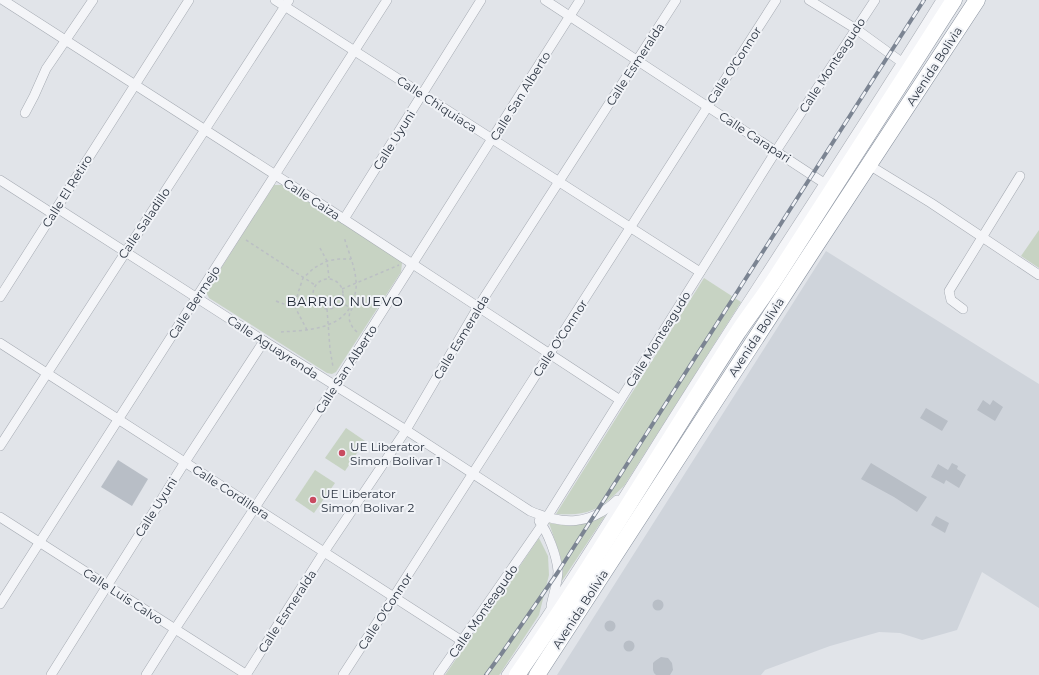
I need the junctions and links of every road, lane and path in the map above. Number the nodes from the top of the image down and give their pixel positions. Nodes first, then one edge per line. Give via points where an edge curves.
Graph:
1 (3, 0) edge
2 (93, 0) edge
3 (189, 0) edge
4 (275, 0) edge
5 (387, 0) edge
6 (481, 0) edge
7 (545, 0) edge
8 (580, 0) edge
9 (676, 0) edge
10 (776, 0) edge
11 (809, 0) edge
12 (875, 0) edge
13 (941, 0) edge
14 (954, 0) edge
15 (977, 0) edge
16 (287, 3) edge
17 (570, 16) junction
18 (856, 29) junction
19 (66, 39) junction
20 (354, 51) junction
21 (637, 60) junction
22 (906, 66) junction
23 (134, 85) junction
24 (422, 94) junction
25 (708, 106) junction
26 (25, 113) dead end
27 (206, 130) junction
28 (492, 139) junction
29 (776, 151) junction
30 (869, 164) junction
31 (275, 175) junction
32 (1020, 176) dead end
33 (0, 180) edge
34 (558, 182) junction
35 (824, 182) junction
36 (55, 211) junction
37 (344, 219) junction
38 (630, 228) junction
39 (344, 237) dead end
40 (982, 238) junction
41 (246, 240) dead end
42 (320, 248) dead end
43 (125, 251) junction
44 (351, 259) junction
45 (327, 261) junction
46 (402, 263) dead end
47 (413, 264) junction
48 (700, 272) junction
49 (1039, 275) edge
50 (303, 278) junction
51 (329, 279) junction
52 (356, 282) junction
53 (316, 286) junction
54 (342, 289) junction
55 (0, 297) edge
56 (197, 297) junction
57 (315, 300) junction
58 (276, 301) dead end
59 (340, 302) junction
60 (374, 305) dead end
61 (295, 307) junction
62 (478, 307) junction
63 (327, 309) junction
64 (351, 309) junction
65 (963, 309) dead end
66 (328, 325) junction
67 (308, 330) junction
68 (281, 332) dead end
69 (357, 332) dead end
70 (264, 342) junction
71 (0, 343) edge
72 (550, 353) junction
73 (334, 367) dead end
74 (46, 373) junction
75 (335, 386) junction
76 (620, 400) junction
77 (118, 420) junction
78 (406, 430) junction
79 (0, 446) edge
80 (185, 462) junction
81 (473, 474) junction
82 (629, 488) junction
83 (254, 507) junction
84 (0, 517) edge
85 (544, 522) junction
86 (40, 542) junction
87 (324, 552) junction
88 (107, 586) junction
89 (393, 598) junction
90 (0, 604) edge
91 (549, 614) junction
92 (175, 629) junction
93 (543, 638) junction
94 (462, 641) junction
95 (51, 675) edge
96 (146, 675) edge
97 (246, 675) edge
98 (343, 675) edge
99 (438, 675) edge
100 (506, 675) edge
101 (517, 675) edge
102 (537, 675) edge

1 - 19 street, Calle Caiza
2 - 19 street
3 - 23 street
4 - 16 street, Calle Chiquiaca
5 - 20 street, Calle Bermejo
6 - 24 street, Calle Uyuni
7 - 17 street, Calle Carapari
8 - 17 street, Calle San Alberto
9 - 21 street, Calle Esmeralda
10 - 25 street, Calle O'Connor
11 - 18 street
12 - 18 street, Calle Monteagudo
13 - 22 street
14 - 22 highway, Avenida Bolivia
15 - 30 highway, Avenida Bolivia
16 - 20 street, Calle Chiquiaca
16 - 27 street, Calle Saladillo
17 - 21 street, Calle Carapari
17 - 28 street, Calle San Alberto
18 - 22 street
18 - 29 street, Calle Monteagudo
19 - 23 street, Calle Caiza
19 - 26 street via 46,69
20 - 24 street, Calle Chiquiaca
20 - 31 street, Calle Bermejo
21 - 25 street, Calle Carapari
21 - 34 street, Calle Esmeralda
22 - 35 street
22 - 93 highway, Avenida Bolivia via 784,265
23 - 27 street, Calle Caiza
23 - 36 street, Calle El Retiro
24 - 28 street, Calle Chiquiaca
24 - 37 street, Calle Uyuni
25 - 29 street, Calle Carapari
25 - 38 street, Calle O'Connor
27 - 31 street, Calle Caiza
27 - 43 street, Calle Saladillo
28 - 34 street, Calle Chiquiaca
28 - 47 street, Calle San Alberto
29 - 35 street, Calle Carapari
29 - 48 street, Calle Monteagudo
30 - 40 street
30 - 102 highway, Avenida Bolivia
31 - 37 street, Calle Caiza
31 - 56 street, Calle Bermejo
32 - 40 street
33 - 36 street, Calle Aguayrenda
34 - 38 street, Calle Chiquiaca
34 - 62 street, Calle Esmeralda
35 - 82 street
36 - 43 street, Calle Aguayrenda
36 - 55 street, Calle El Retiro
37 - 47 street, Calle Caiza
38 - 48 street, Calle Chiquiaca
38 - 72 street, Calle O'Connor
39 - 44 path
40 - 49 street
40 - 65 street via 949,291 950,300
41 - 50 path
42 - 45 path
43 - 56 street, Calle Aguayrenda
43 - 74 street, Calle Saladillo
44 - 45 path
44 - 52 path
45 - 50 path
45 - 51 path
46 - 52 path
47 - 62 street, Calle Caiza
47 - 75 street, Calle San Alberto
48 - 76 street, Calle Monteagudo
50 - 53 path
50 - 61 path
51 - 53 path
51 - 54 path via 337,282
52 - 54 path
52 - 64 path
53 - 57 path via 313,296
54 - 59 path
56 - 70 street, Calle Aguayrenda
56 - 77 street, Calle Bermejo
57 - 61 path
57 - 63 path
58 - 61 path
59 - 63 path
59 - 64 path
60 - 64 path via 362,302
61 - 67 path
62 - 72 street, Calle Caiza
62 - 78 street, Calle Esmeralda
63 - 66 path
64 - 66 path
64 - 69 path via 350,324
66 - 67 path
66 - 73 path
67 - 68 path
70 - 75 street, Calle Aguayrenda
70 - 80 street, Calle Uyuni
71 - 74 street, Calle Cordillera
72 - 76 street, Calle Caiza
72 - 81 street, Calle O'Connor
74 - 77 street, Calle Cordillera
74 - 79 street, Calle Saladillo
75 - 78 street, Calle Aguayrenda
75 - 83 street, Calle San Alberto
76 - 85 street, Calle Monteagudo
77 - 80 street, Calle Cordillera
77 - 86 street, Calle Bermejo
78 - 81 street, Calle Aguayrenda
78 - 87 street, Calle Esmeralda
80 - 83 street, Calle Cordillera
80 - 88 street, Calle Uyuni
81 - 85 street, Calle Aguayrenda
81 - 89 street, Calle O'Connor
82 - 85 street, Calle Aguayrenda via 609,508 592,518
82 - 91 street
83 - 87 street, Calle Cordillera
83 - 92 street, Calle San Alberto
84 - 86 street, Calle Luis Calvo
85 - 91 street via 554,550 558,572
85 - 94 street, Calle Monteagudo
86 - 88 street, Calle Luis Calvo
86 - 90 street, Calle Bermejo
87 - 89 street, Calle Cordillera
87 - 97 street, Calle Esmeralda
88 - 92 street, Calle Luis Calvo
88 - 95 street, Calle Uyuni
89 - 94 street, Calle Cordillera
89 - 98 street, Calle O'Connor
91 - 93 street
91 - 100 street
92 - 96 street, Calle San Alberto
92 - 97 street, Calle Luis Calvo
93 - 101 highway, Avenida Bolivia
94 - 99 street, Calle Monteagudo

